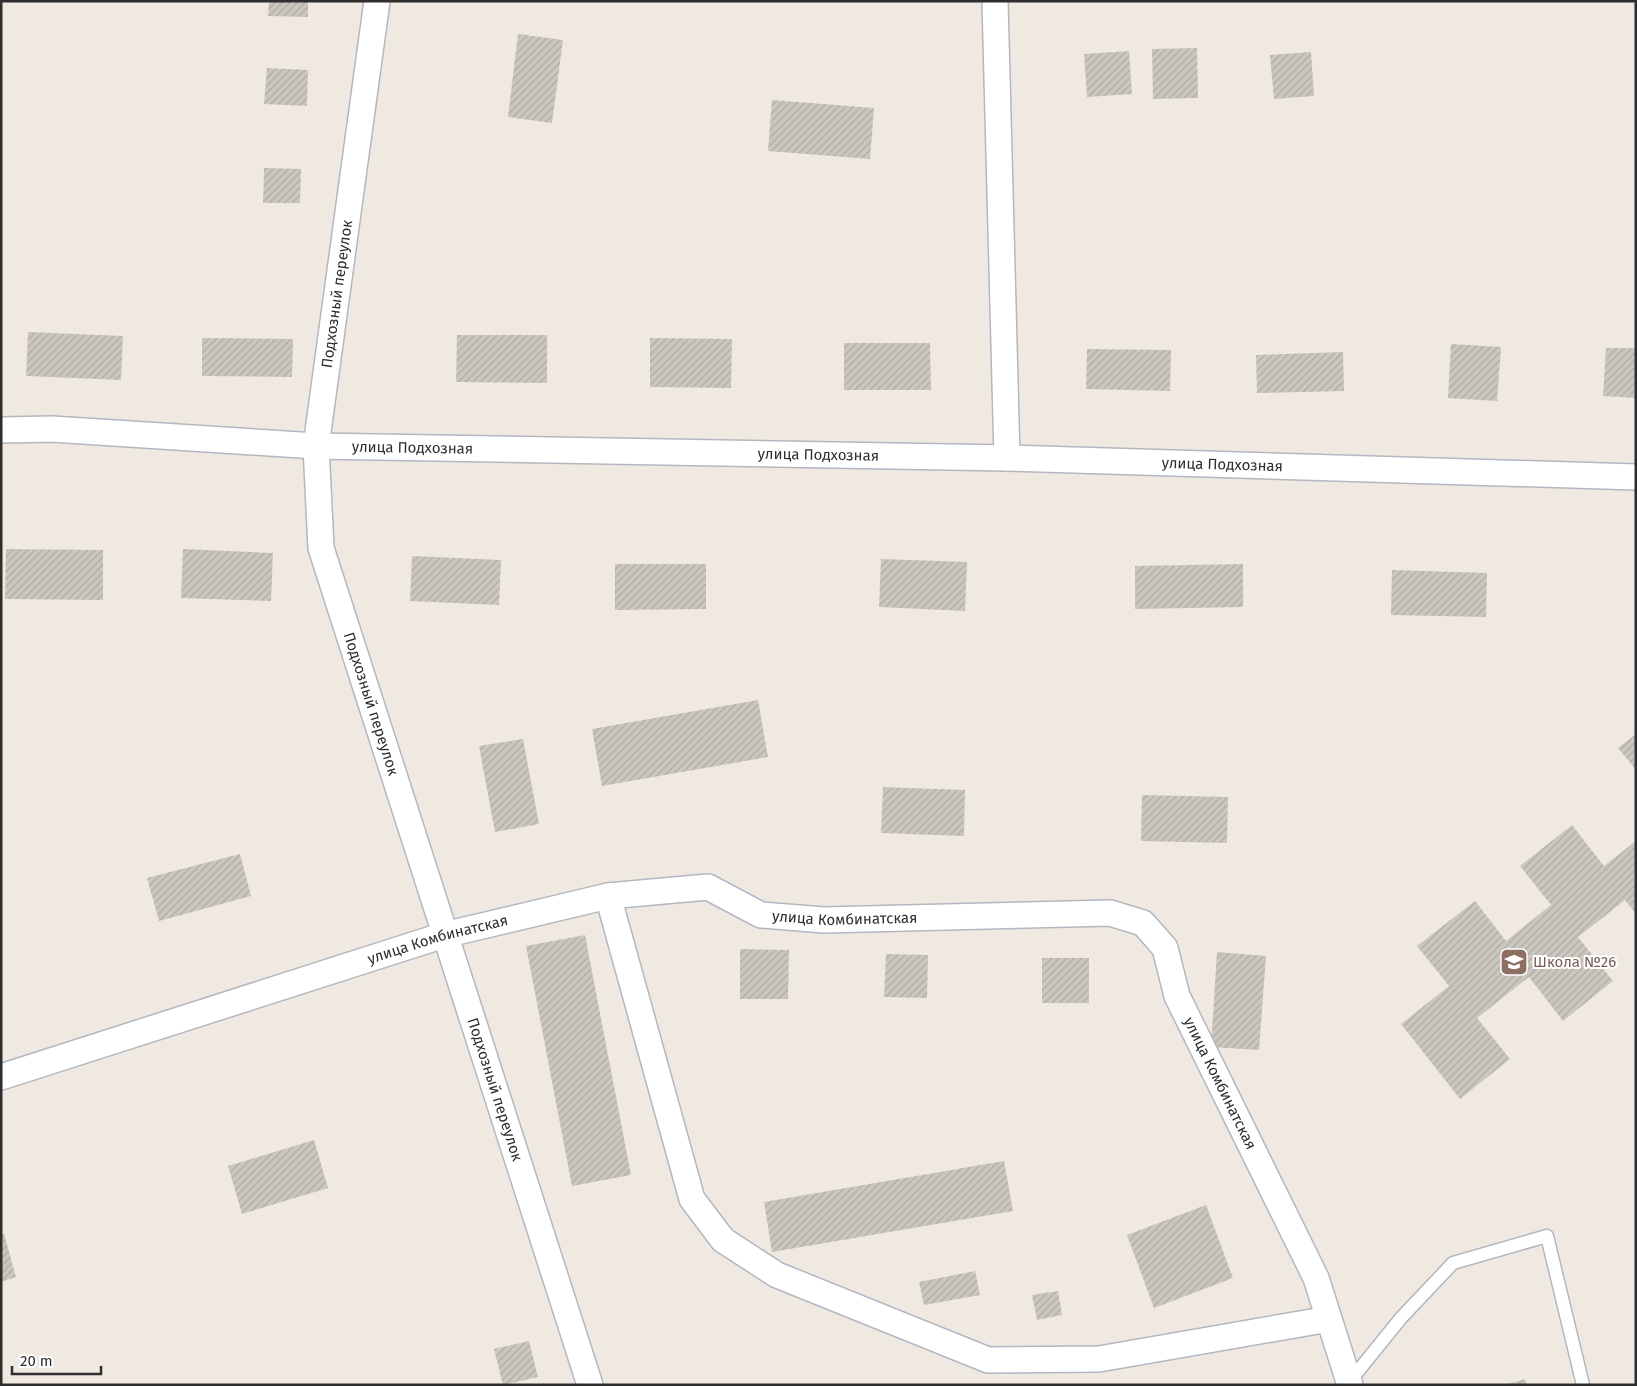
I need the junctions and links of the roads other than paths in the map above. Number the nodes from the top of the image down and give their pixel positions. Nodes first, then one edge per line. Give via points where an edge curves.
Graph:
1 (377, 1) edge
2 (995, 1) edge
3 (1, 430) edge
4 (316, 446) junction
5 (1007, 458) junction
6 (1636, 477) edge
7 (608, 896) junction
8 (444, 935) junction
9 (1, 1076) edge
10 (1330, 1320) junction
11 (1347, 1383) edge
12 (590, 1385) edge
13 (1583, 1385) edge

1 - 4 street, Подхозный переулок
2 - 5 street
3 - 4 street, улица Подхозная via 52,429
4 - 5 street, улица Подхозная
4 - 8 street, Подхозный переулок via 321,548
5 - 6 street, улица Подхозная
7 - 8 street, улица Комбинатская
7 - 10 street, улица Комбинатская via 708,887 761,915 824,920 1110,913 1143,923 1165,948 1177,996 1316,1278
7 - 10 street via 692,1199 723,1240 777,1275 988,1360 1099,1359
8 - 9 street, улица Комбинатская
8 - 12 street, Подхозный переулок
10 - 11 street, улица Комбинатская
11 - 13 lane via 1401,1318 1453,1263 1547,1236

